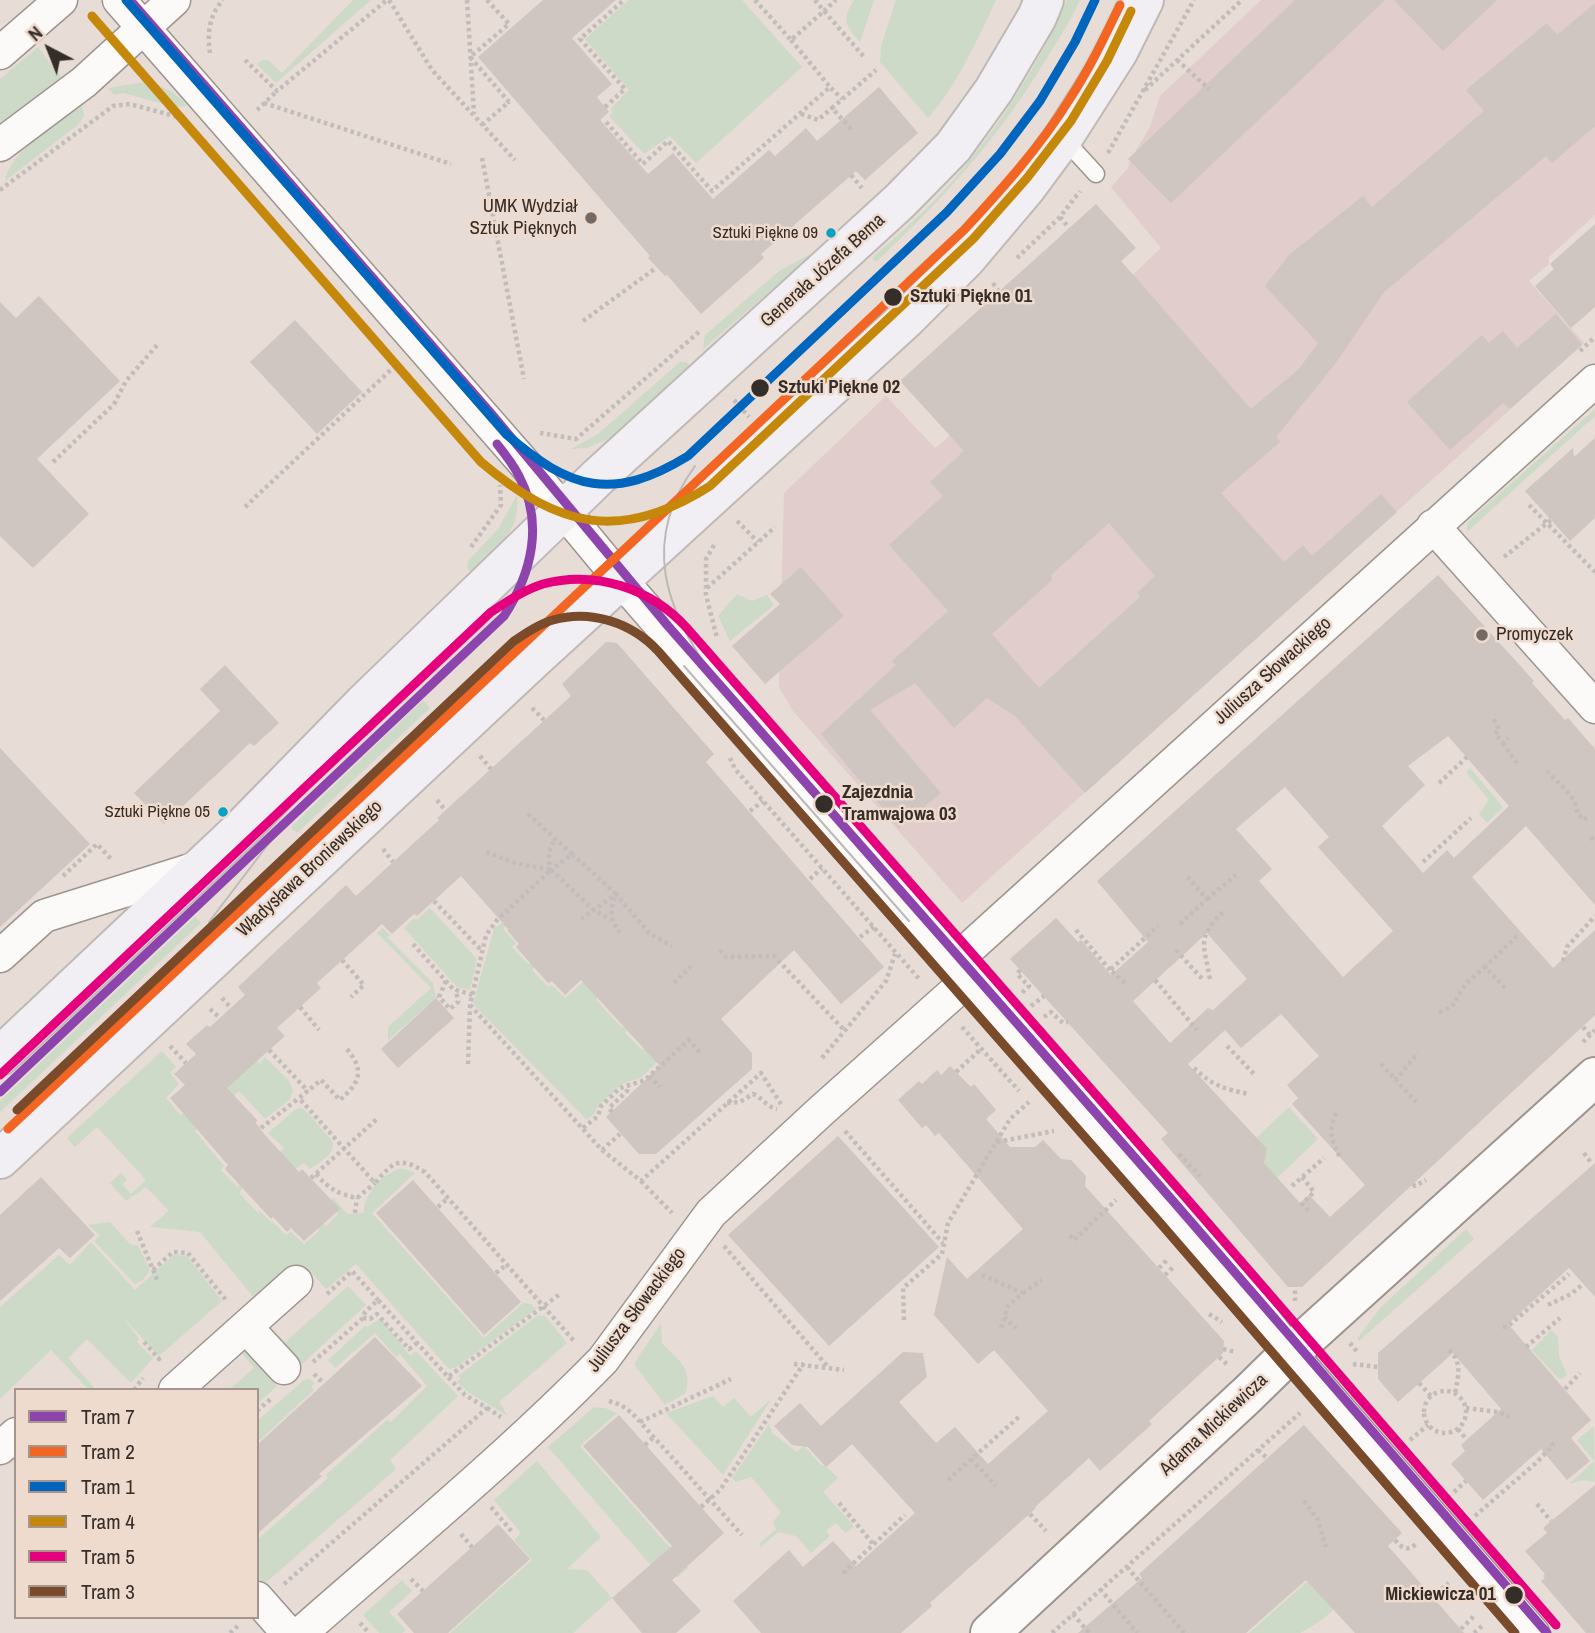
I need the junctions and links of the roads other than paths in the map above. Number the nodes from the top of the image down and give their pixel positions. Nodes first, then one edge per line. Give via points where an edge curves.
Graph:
1 (61, 0) edge
2 (119, 0) edge
3 (174, 0) edge
4 (1044, 0) edge
5 (1144, 0) edge
6 (144, 28) junction
7 (0, 53) edge
8 (1063, 138) junction
9 (0, 145) edge
10 (1098, 169) road end
11 (1595, 381) edge
12 (563, 510) junction
13 (1433, 526) junction
14 (621, 580) junction
15 (1595, 707) edge
16 (201, 866) junction
17 (0, 956) edge
18 (960, 972) junction
19 (0, 1056) edge
20 (1595, 1077) edge
21 (0, 1159) edge
22 (296, 1282) road end
23 (246, 1326) junction
24 (1290, 1353) junction
25 (284, 1368) dead end
26 (177, 1388) edge
27 (14, 1436) edge
28 (0, 1448) edge
29 (266, 1594) edge
30 (288, 1633) edge
31 (301, 1633) edge
32 (990, 1633) edge
33 (1533, 1633) edge

1 - 7 street
2 - 6 street
3 - 6 street
4 - 12 main road, Generała Józefa Bema via 994,90 953,147
5 - 8 main road via 1118,52
6 - 9 street via 85,82
6 - 12 street
8 - 10 lane
8 - 14 main road via 966,259 906,319
11 - 13 street, Juliusza Słowackiego
12 - 14 street
12 - 16 main road
13 - 15 street
13 - 18 street, Juliusza Słowackiego
14 - 18 street
14 - 21 main road, Władysława Broniewskiego
16 - 17 street via 44,915
16 - 19 main road
18 - 24 street
18 - 31 street, Juliusza Słowackiego via 732,1191 705,1236 597,1366
20 - 24 street, Adama Mickiewicza
22 - 23 street
23 - 25 street
23 - 26 street
24 - 32 street, Adama Mickiewicza
24 - 33 street
27 - 28 street
29 - 30 street

